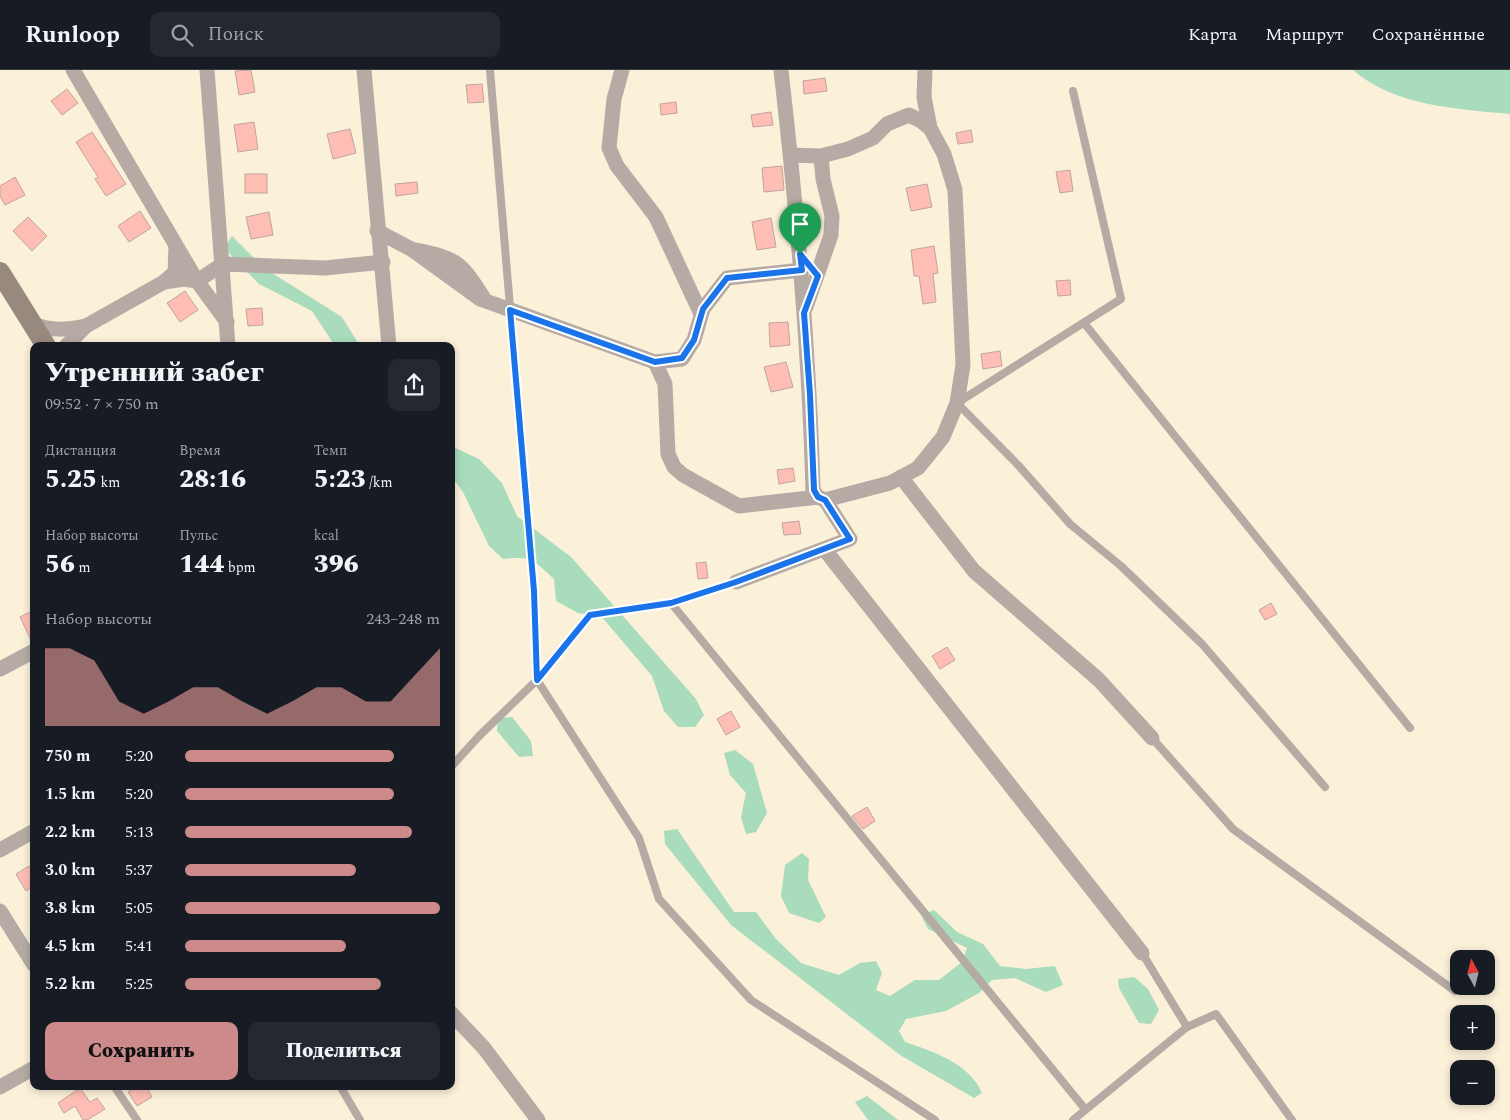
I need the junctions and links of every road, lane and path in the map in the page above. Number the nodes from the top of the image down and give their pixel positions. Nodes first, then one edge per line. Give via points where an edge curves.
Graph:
1 (73, 70) edge
2 (207, 70) edge
3 (364, 70) edge
4 (490, 70) edge
5 (622, 70) edge
6 (781, 70) edge
7 (925, 70) edge
8 (1073, 91) dead end
9 (924, 97) junction
10 (908, 115) junction
11 (930, 128) junction
12 (791, 155) junction
13 (822, 156) junction
14 (377, 231) junction
15 (176, 245) junction
16 (800, 254) junction
17 (383, 262) junction
18 (223, 264) junction
19 (802, 270) junction
20 (0, 272) edge
21 (818, 276) junction
22 (197, 281) junction
23 (164, 282) junction
24 (510, 310) junction
25 (804, 313) junction
26 (701, 314) junction
27 (226, 322) junction
28 (1084, 323) junction
29 (33, 324) junction
30 (86, 326) junction
31 (44, 342) edge
32 (70, 342) edge
33 (228, 342) edge
34 (390, 342) edge
35 (655, 362) junction
36 (957, 403) junction
37 (901, 477) junction
38 (821, 499) junction
39 (825, 550) junction
40 (736, 582) joint
41 (671, 603) junction
42 (30, 653) edge
43 (0, 669) edge
44 (537, 680) junction
45 (1410, 728) dead end
46 (1152, 738) joint
47 (455, 763) edge
48 (1325, 787) dead end
49 (30, 833) edge
50 (0, 850) edge
51 (0, 911) edge
52 (1142, 952) joint
53 (30, 959) edge
54 (1450, 987) edge
55 (455, 1017) edge
56 (1187, 1027) junction
57 (30, 1070) edge
58 (0, 1087) edge
59 (117, 1090) edge
60 (342, 1090) edge
61 (1085, 1109) junction
62 (137, 1120) edge
63 (360, 1120) edge
64 (538, 1120) edge
65 (935, 1120) edge
66 (1072, 1120) edge
67 (1292, 1120) edge

1 - 15 street
2 - 18 street
3 - 14 street
4 - 24 lane
5 - 26 street via 614,98 608,148 617,166 656,217
6 - 12 street
7 - 9 street
8 - 28 lane via 1121,299
9 - 10 street via 920,106
9 - 11 street
10 - 11 street
10 - 13 street via 887,124 873,138
11 - 36 street via 944,154 954,190 963,365
12 - 13 street
12 - 16 street
13 - 21 street via 822,179 832,216 831,235
14 - 17 street
14 - 24 street via 411,249 485,300
15 - 22 street
15 - 23 street via 175,272
16 - 19 street
16 - 21 street
17 - 18 street via 326,268
17 - 34 street
18 - 22 street
18 - 27 street
19 - 25 street
19 - 26 street via 727,278
20 - 29 street
21 - 25 street
22 - 23 street via 184,278
22 - 27 street
23 - 30 street
24 - 35 street
24 - 44 lane via 534,591
25 - 38 street via 814,490
26 - 35 street via 694,340 682,358
27 - 33 street
28 - 36 lane
28 - 45 lane
29 - 30 street via 63,331
29 - 31 street
30 - 32 street
35 - 38 street via 666,384 668,454 674,467 683,475 739,506
36 - 37 street via 943,437 918,468
36 - 48 lane via 1070,524 1121,566 1202,644
37 - 38 street via 890,483
37 - 46 street via 974,571 1099,680
38 - 39 street via 850,539
39 - 40 street
39 - 52 street
40 - 41 lane
41 - 44 lane via 590,615
41 - 61 lane
42 - 43 street
44 - 47 lane
44 - 65 lane via 639,838 659,900 751,1000
46 - 54 lane via 1233,829
49 - 50 street
51 - 53 street
52 - 56 lane
55 - 64 street via 484,1048
56 - 61 lane
56 - 67 lane via 1216,1014
57 - 58 street
59 - 62 lane
60 - 63 lane
61 - 66 lane

